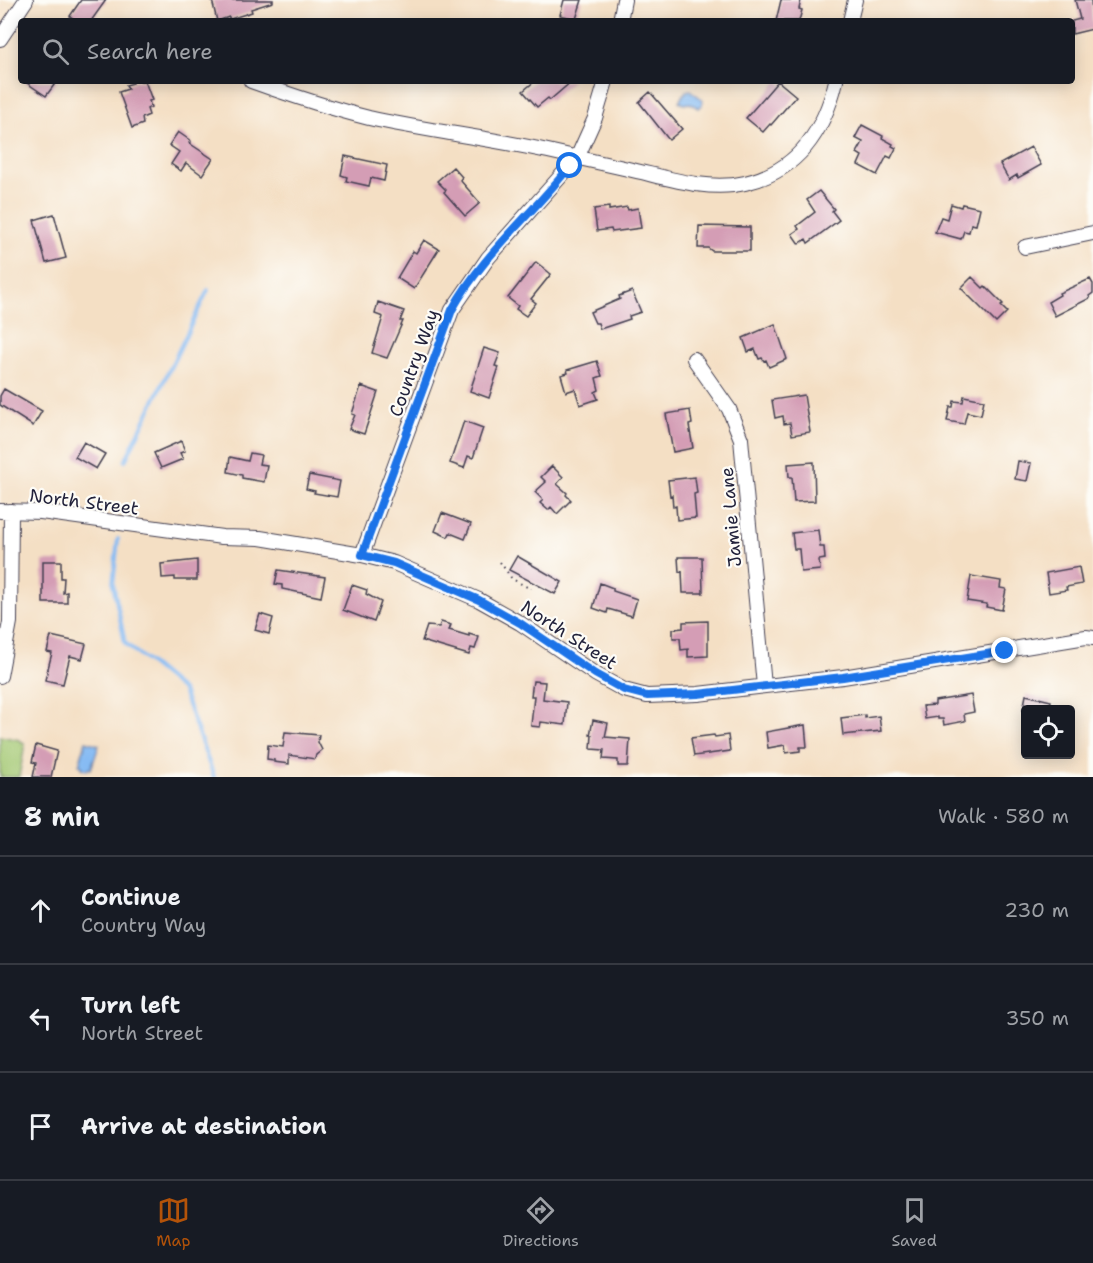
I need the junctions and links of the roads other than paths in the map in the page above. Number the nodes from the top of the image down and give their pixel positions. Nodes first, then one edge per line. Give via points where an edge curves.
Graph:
1 (26, 0) edge
2 (624, 0) edge
3 (855, 0) edge
4 (621, 18) edge
5 (851, 18) edge
6 (0, 39) edge
7 (261, 84) edge
8 (605, 84) edge
9 (835, 84) edge
10 (577, 158) junction
11 (1093, 233) edge
12 (1025, 247) dead end
13 (694, 359) dead end
14 (5, 511) edge
15 (362, 555) junction
16 (1093, 638) edge
17 (0, 676) edge
18 (764, 686) junction

1 - 6 street
2 - 4 street
3 - 5 street
7 - 10 street via 370,118
8 - 10 street, Country Way
9 - 10 street via 825,117 806,147 788,164 756,180 720,186
10 - 15 street, Country Way via 488,258 452,310
11 - 12 street
13 - 18 street, Jamie Lane via 729,409 741,439
14 - 15 street, North Street via 42,512 222,537 260,538
14 - 17 street via 10,622
15 - 18 street, North Street via 394,563 479,600 624,690 647,696 675,696
16 - 18 street, North Street

